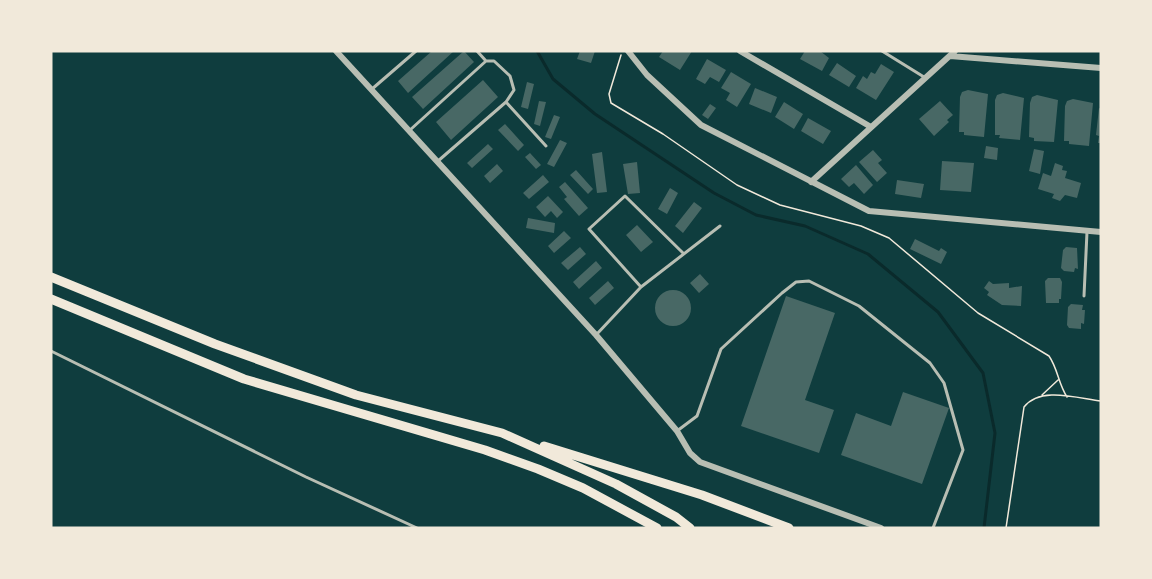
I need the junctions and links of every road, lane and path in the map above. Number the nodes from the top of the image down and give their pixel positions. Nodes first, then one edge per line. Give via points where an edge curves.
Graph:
1 (336, 51) edge
2 (416, 51) edge
3 (477, 51) edge
4 (621, 51) edge
5 (628, 51) edge
6 (740, 51) edge
7 (882, 51) edge
8 (953, 53) edge
9 (486, 61) junction
10 (1101, 68) edge
11 (925, 78) junction
12 (372, 89) junction
13 (506, 102) junction
14 (871, 127) junction
15 (410, 130) junction
16 (546, 146) dead end
17 (438, 161) junction
18 (811, 182) junction
19 (720, 226) dead end
20 (1087, 231) junction
21 (1101, 232) edge
22 (683, 253) junction
23 (51, 278) edge
24 (641, 287) junction
25 (1084, 296) dead end
26 (51, 299) edge
27 (596, 335) junction
28 (51, 351) edge
29 (1059, 379) junction
30 (1042, 395) junction
31 (1066, 397) junction
32 (1101, 401) edge
33 (677, 431) junction
34 (502, 433) junction
35 (417, 528) edge
36 (657, 528) edge
37 (690, 528) edge
38 (789, 528) edge
39 (881, 528) edge
40 (933, 528) edge
41 (1005, 528) edge

1 - 12 street
2 - 12 lane
3 - 9 lane
4 - 29 path via 609,94 611,103 737,185 780,205 861,226 889,238 978,313 1049,356
5 - 18 street via 647,75 702,125
6 - 14 street
7 - 11 lane
8 - 10 street
8 - 11 street
9 - 13 lane via 494,61 510,76 514,90
9 - 15 lane
11 - 14 street
12 - 15 street
13 - 16 lane
13 - 17 lane
14 - 18 street
15 - 17 street
17 - 27 street
18 - 20 street via 869,211
19 - 22 lane
20 - 21 street
20 - 25 lane
22 - 24 lane
22 - 24 lane via 625,196 589,229
23 - 34 main road via 356,396
24 - 27 lane
26 - 36 main road via 244,379 485,450 538,470 583,488
27 - 33 street
28 - 35 lane
29 - 30 path
29 - 31 path
30 - 31 path
30 - 41 path via 1030,399 1024,407
31 - 32 path
33 - 39 street via 700,462
33 - 40 lane via 697,416 721,349 796,282 809,280 859,306 930,363 944,383 963,450
34 - 37 main road via 616,484
34 - 38 main road via 702,495

